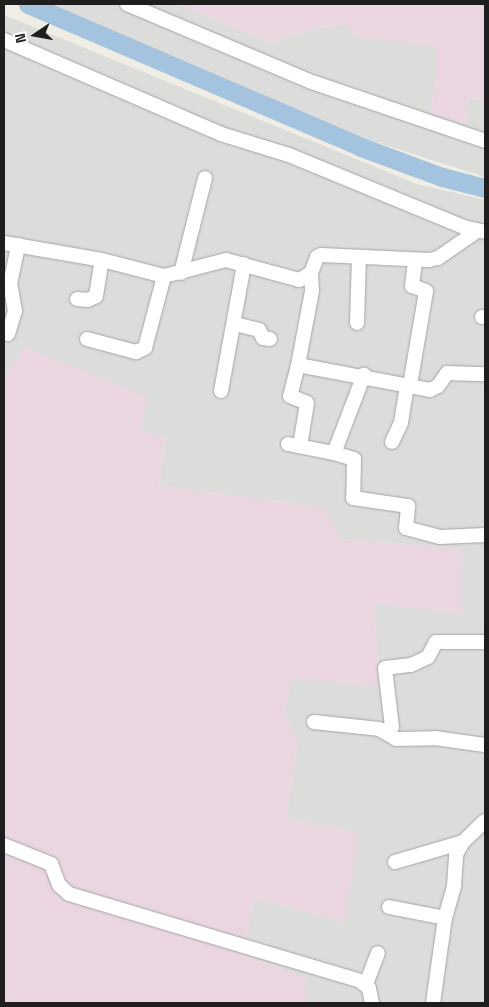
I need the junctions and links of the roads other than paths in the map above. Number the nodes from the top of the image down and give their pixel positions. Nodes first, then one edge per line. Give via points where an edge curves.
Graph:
1 (127, 4) edge
2 (4, 40) edge
3 (485, 141) edge
4 (205, 178) dead end
5 (481, 232) edge
6 (11, 244) edge
7 (359, 257) junction
8 (102, 260) junction
9 (415, 260) junction
10 (244, 264) junction
11 (181, 273) junction
12 (311, 273) junction
13 (164, 276) junction
14 (77, 299) dead end
15 (357, 323) dead end
16 (235, 324) junction
17 (8, 334) dead end
18 (87, 339) dead end
19 (270, 339) dead end
20 (298, 365) junction
21 (485, 374) edge
22 (364, 375) junction
23 (409, 385) junction
24 (221, 390) dead end
25 (392, 442) dead end
26 (334, 453) junction
27 (485, 535) edge
28 (485, 642) edge
29 (314, 722) dead end
30 (384, 731) junction
31 (485, 745) edge
32 (485, 821) edge
33 (463, 842) junction
34 (4, 845) edge
35 (395, 862) dead end
36 (389, 907) dead end
37 (445, 918) junction
38 (378, 953) dead end
39 (366, 984) junction
40 (371, 1003) edge
41 (433, 1003) edge

1 - 3 street via 309,81
2 - 5 street via 221,134 305,161
4 - 11 street
5 - 9 street via 438,258
6 - 8 street
6 - 17 street via 10,284 15,311
7 - 9 street
7 - 12 street via 321,254
7 - 15 street
8 - 13 street
8 - 14 street via 96,296 88,300
9 - 23 street via 412,286 426,291
10 - 11 street via 218,261
10 - 12 street via 289,279 299,280
10 - 16 street
11 - 13 street
12 - 20 street via 312,290
13 - 18 street via 144,348 136,352
16 - 19 street via 259,330 263,338
16 - 24 street
20 - 22 street
20 - 26 street via 290,396 307,403 294,445
21 - 23 street via 447,373 438,386 430,390
22 - 23 street
22 - 26 street
23 - 25 street via 402,423
26 - 27 street via 354,459 353,498 408,506 406,528 440,537
28 - 30 street via 436,642 428,657 411,665 385,668 392,727
29 - 30 street
30 - 31 street via 396,739 435,738
32 - 33 street
33 - 35 street
33 - 37 street via 456,854 454,886
34 - 39 street via 51,864 59,885 69,894
36 - 37 street
37 - 41 street
38 - 39 street
39 - 40 street

